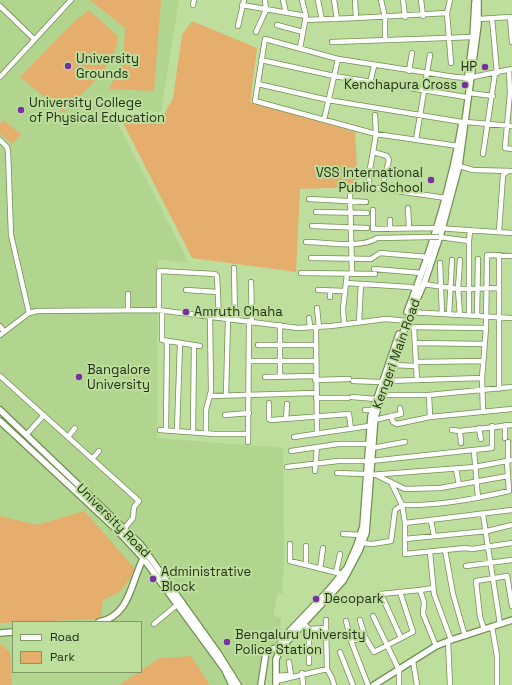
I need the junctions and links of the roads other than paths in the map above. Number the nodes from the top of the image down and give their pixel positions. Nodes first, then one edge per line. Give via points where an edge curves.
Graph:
1 (71, 0) edge
2 (265, 0) edge
3 (283, 0) edge
4 (302, 0) edge
5 (318, 0) edge
6 (334, 0) edge
7 (356, 0) edge
8 (381, 0) edge
9 (403, 0) edge
10 (421, 0) edge
11 (450, 0) edge
12 (475, 0) edge
13 (478, 0) edge
14 (243, 3) edge
15 (0, 6) edge
16 (266, 10) junction
17 (286, 13) junction
18 (447, 14) junction
19 (423, 16) junction
20 (385, 17) junction
21 (405, 17) junction
22 (306, 18) junction
23 (356, 18) junction
24 (479, 18) junction
25 (492, 18) junction
26 (337, 19) junction
27 (322, 20) junction
28 (238, 26) dead end
29 (278, 26) dead end
30 (256, 32) dead end
31 (303, 32) junction
32 (450, 37) junction
33 (473, 37) junction
34 (34, 39) junction
35 (385, 40) junction
36 (332, 42) dead end
37 (512, 42) edge
38 (300, 48) junction
39 (412, 53) dead end
40 (430, 55) dead end
41 (338, 59) junction
42 (262, 60) junction
43 (451, 63) dead end
44 (374, 66) junction
45 (511, 70) edge
46 (409, 71) junction
47 (427, 73) junction
48 (496, 73) junction
49 (334, 76) junction
50 (0, 77) edge
51 (470, 77) junction
52 (370, 83) junction
53 (258, 84) junction
54 (423, 92) junction
55 (467, 95) junction
56 (493, 96) junction
57 (328, 100) junction
58 (510, 109) edge
59 (375, 115) dead end
60 (420, 115) junction
61 (324, 120) junction
62 (464, 122) junction
63 (489, 124) junction
64 (510, 126) edge
65 (376, 134) junction
66 (0, 140) edge
67 (416, 140) junction
68 (458, 146) junction
69 (512, 149) edge
70 (373, 152) junction
71 (483, 154) dead end
72 (459, 166) junction
73 (509, 171) edge
74 (384, 179) dead end
75 (350, 193) dead end
76 (446, 198) junction
77 (308, 199) dead end
78 (350, 202) junction
79 (366, 202) dead end
80 (408, 208) dead end
81 (373, 210) dead end
82 (316, 212) dead end
83 (351, 213) junction
84 (367, 213) dead end
85 (390, 220) dead end
86 (312, 226) dead end
87 (350, 227) junction
88 (367, 228) dead end
89 (409, 228) junction
90 (439, 228) junction
91 (390, 229) junction
92 (470, 230) junction
93 (499, 232) junction
94 (512, 232) edge
95 (439, 237) junction
96 (469, 241) junction
97 (306, 242) dead end
98 (350, 244) junction
99 (499, 255) junction
100 (512, 256) edge
101 (428, 257) junction
102 (310, 258) dead end
103 (351, 259) junction
104 (478, 259) dead end
105 (452, 260) dead end
106 (460, 260) dead end
107 (440, 263) dead end
108 (234, 268) dead end
109 (301, 273) dead end
110 (422, 273) junction
111 (350, 274) junction
112 (251, 282) dead end
113 (346, 283) junction
114 (361, 284) junction
115 (423, 284) junction
116 (441, 287) junction
117 (450, 288) junction
118 (477, 288) junction
119 (486, 288) junction
120 (499, 288) junction
121 (416, 289) junction
122 (458, 289) junction
123 (469, 289) junction
124 (186, 290) dead end
125 (318, 290) dead end
126 (330, 291) junction
127 (345, 291) junction
128 (218, 292) junction
129 (128, 294) dead end
130 (330, 297) dead end
131 (317, 308) dead end
132 (128, 310) junction
133 (161, 310) junction
134 (409, 312) junction
135 (29, 313) junction
136 (442, 314) junction
137 (449, 314) junction
138 (460, 315) junction
139 (210, 316) junction
140 (468, 316) junction
141 (477, 316) junction
142 (486, 316) junction
143 (219, 318) junction
144 (309, 318) dead end
145 (500, 318) junction
146 (512, 318) edge
147 (228, 319) junction
148 (235, 320) junction
149 (405, 320) junction
150 (250, 322) junction
151 (359, 322) junction
152 (344, 324) junction
153 (280, 325) junction
154 (0, 326) edge
155 (310, 327) junction
156 (317, 327) junction
157 (405, 327) junction
158 (414, 328) junction
159 (486, 328) junction
160 (2, 334) edge
161 (167, 342) junction
162 (180, 343) junction
163 (416, 343) junction
164 (484, 344) junction
165 (194, 345) junction
166 (258, 345) dead end
167 (315, 345) junction
168 (200, 346) dead end
169 (280, 346) junction
170 (249, 361) junction
171 (280, 361) junction
172 (315, 361) junction
173 (482, 361) junction
174 (392, 364) junction
175 (416, 364) junction
176 (0, 376) edge
177 (280, 376) junction
178 (265, 377) dead end
179 (315, 378) junction
180 (482, 378) junction
181 (417, 380) junction
182 (384, 381) junction
183 (512, 388) edge
184 (499, 389) junction
185 (482, 391) junction
186 (250, 394) junction
187 (226, 395) junction
188 (316, 395) junction
189 (381, 395) junction
190 (429, 395) junction
191 (210, 396) junction
192 (376, 399) junction
193 (269, 403) dead end
194 (287, 404) dead end
195 (400, 408) dead end
196 (0, 410) edge
197 (365, 410) dead end
198 (372, 410) junction
199 (512, 410) edge
200 (483, 412) junction
201 (249, 413) junction
202 (44, 415) junction
203 (225, 415) dead end
204 (391, 416) junction
205 (430, 417) junction
206 (316, 418) junction
207 (286, 420) junction
208 (374, 420) junction
209 (0, 421) edge
210 (512, 424) edge
211 (505, 425) junction
212 (369, 426) junction
213 (492, 426) junction
214 (75, 428) dead end
215 (479, 428) junction
216 (351, 429) junction
217 (160, 430) dead end
218 (166, 430) junction
219 (452, 430) dead end
220 (178, 431) junction
221 (460, 431) junction
222 (193, 432) junction
223 (206, 433) junction
224 (317, 433) junction
225 (248, 434) junction
226 (26, 435) junction
227 (68, 437) junction
228 (294, 437) dead end
229 (481, 439) dead end
230 (248, 442) dead end
231 (405, 442) dead end
232 (461, 443) dead end
233 (370, 446) junction
234 (317, 447) junction
235 (291, 450) dead end
236 (99, 451) dead end
237 (474, 451) junction
238 (92, 459) junction
239 (369, 461) junction
240 (509, 461) edge
241 (316, 463) junction
242 (288, 467) dead end
243 (475, 467) junction
244 (456, 469) junction
245 (315, 471) dead end
246 (337, 473) dead end
247 (368, 475) junction
248 (377, 476) junction
249 (508, 476) junction
250 (476, 481) junction
251 (391, 482) junction
252 (459, 484) junction
253 (478, 498) junction
254 (402, 505) junction
255 (512, 510) edge
256 (483, 515) junction
257 (431, 521) junction
258 (405, 523) junction
259 (512, 525) edge
260 (124, 529) junction
261 (487, 531) junction
262 (343, 534) dead end
263 (360, 535) junction
264 (434, 536) junction
265 (405, 539) junction
266 (363, 543) junction
267 (512, 543) edge
268 (290, 544) dead end
269 (306, 546) dead end
270 (488, 546) junction
271 (323, 548) dead end
272 (445, 550) junction
273 (430, 552) junction
274 (148, 553) junction
275 (340, 554) dead end
276 (143, 558) junction
277 (512, 560) edge
278 (491, 563) junction
279 (306, 565) junction
280 (466, 566) dead end
281 (320, 568) junction
282 (339, 574) junction
283 (510, 575) edge
284 (492, 578) junction
285 (434, 588) junction
286 (420, 590) junction
287 (400, 592) junction
288 (178, 604) junction
289 (512, 606) edge
290 (373, 616) dead end
291 (326, 620) dead end
292 (360, 620) dead end
293 (512, 620) edge
294 (103, 621) edge
295 (346, 621) dead end
296 (154, 624) dead end
297 (304, 624) junction
298 (500, 624) junction
299 (492, 627) junction
300 (326, 628) junction
301 (310, 629) junction
302 (484, 629) junction
303 (12, 632) edge
304 (0, 633) edge
305 (202, 634) junction
306 (465, 636) junction
307 (365, 637) junction
308 (401, 638) junction
309 (450, 640) junction
310 (351, 641) junction
311 (386, 646) junction
312 (436, 646) junction
313 (279, 648) junction
314 (340, 652) dead end
315 (413, 661) junction
316 (289, 662) dead end
317 (309, 663) dead end
318 (327, 669) junction
319 (399, 670) junction
320 (302, 673) junction
321 (275, 682) edge
322 (382, 683) edge
323 (232, 685) edge
324 (238, 685) edge
325 (261, 685) edge
326 (303, 685) edge
327 (334, 685) edge
328 (353, 685) edge
329 (368, 685) edge
330 (374, 685) edge
331 (399, 685) edge
332 (417, 685) edge
333 (450, 685) edge
334 (497, 685) edge

1 - 34 street
2 - 16 street
3 - 17 street
4 - 22 street
5 - 27 street
6 - 26 street
7 - 23 street
8 - 20 street
9 - 21 street
10 - 19 street
11 - 18 street
12 - 33 main road, Kengeri Main Road
13 - 24 main road, Kengeri Main Road
14 - 16 street
14 - 28 street
15 - 34 street
16 - 17 street
16 - 30 street
17 - 22 street
18 - 19 street
18 - 32 street
19 - 21 street
20 - 21 street
20 - 23 street
20 - 35 street
22 - 27 street
22 - 31 street
23 - 26 street
24 - 25 street
24 - 51 main road, Kengeri Main Road
25 - 37 street via 510,17
25 - 48 street
26 - 27 street
29 - 31 street
31 - 38 street
32 - 33 street
32 - 35 street
32 - 43 street
33 - 51 main road, Kengeri Main Road
34 - 50 street
35 - 36 street
38 - 41 street
38 - 42 street via 265,39
39 - 46 street
40 - 47 street
41 - 44 street
41 - 49 street
42 - 49 street
42 - 53 street
44 - 46 street
44 - 52 street
45 - 48 street
45 - 58 street
46 - 47 street
47 - 51 street
47 - 54 street
48 - 51 street
48 - 56 street
49 - 52 street
49 - 57 street
51 - 55 main road, Kengeri Main Road
52 - 54 street
53 - 57 street
53 - 61 street via 255,101
54 - 55 street
54 - 60 street
55 - 56 street
55 - 62 main road, Kengeri Main Road
56 - 63 street
57 - 60 street
57 - 61 street
58 - 64 street
59 - 65 street
60 - 62 street
60 - 67 street
61 - 65 street
62 - 63 street
62 - 68 main road, Kengeri Main Road
62 - 72 main road, Kengeri Main Road
63 - 64 street
63 - 71 street
64 - 69 street via 504,148
65 - 67 street
65 - 70 street
66 - 135 street via 8,152 11,235
67 - 68 street
68 - 76 main road, Kengeri Main Road
70 - 74 street via 388,158
70 - 76 street via 369,187
72 - 73 street via 472,170
72 - 90 main road, Kengeri Main Road
73 - 93 street via 503,175
75 - 78 street
76 - 90 main road, Kengeri Main Road
77 - 78 street
78 - 79 street
78 - 83 street
80 - 89 street
81 - 91 street via 373,229
82 - 83 street
83 - 84 street
83 - 87 street
85 - 91 street
86 - 87 street
87 - 88 street
87 - 98 street
89 - 90 street
89 - 91 street
90 - 92 street
90 - 95 main road, Kengeri Main Road
90 - 101 main road, Kengeri Main Road
92 - 93 street
92 - 96 street
93 - 94 street
95 - 96 street
95 - 98 street, bridge via 377,238 371,243
95 - 115 main road, Kengeri Main Road
96 - 123 street
97 - 98 street
98 - 103 street
99 - 100 street
99 - 119 street via 487,255
99 - 120 street
101 - 103 street via 380,253 371,259
101 - 110 main road, Kengeri Main Road
102 - 103 street
103 - 111 street
104 - 118 street
105 - 117 street
106 - 122 street
107 - 116 street
108 - 148 street
109 - 111 street
110 - 111 street
110 - 121 main road, Kengeri Main Road
111 - 113 street
112 - 150 street
113 - 114 street
113 - 127 street
114 - 121 street
114 - 151 street
115 - 116 street
115 - 134 main road, Kengeri Main Road
116 - 117 street
116 - 136 street
117 - 122 street
117 - 137 street
118 - 119 street
118 - 123 street
118 - 141 street
119 - 120 street
119 - 142 street
120 - 145 street
121 - 134 main road, Kengeri Main Road
122 - 123 street
122 - 138 street
123 - 140 street
124 - 128 street
125 - 126 street
126 - 127 street
126 - 130 street
127 - 152 street
128 - 133 street via 216,275 159,271
128 - 143 street
129 - 132 street
131 - 156 street
132 - 133 street
132 - 135 street via 37,310
133 - 139 street
133 - 161 street via 161,338
134 - 136 street
134 - 149 main road, Kengeri Main Road
135 - 160 street
136 - 137 street
137 - 138 street
138 - 140 street
139 - 143 street
139 - 191 street
140 - 141 street
141 - 142 street
142 - 145 street
142 - 159 street
143 - 147 street
144 - 155 street
145 - 146 street
145 - 184 street
147 - 148 street
147 - 187 street
148 - 150 street
149 - 151 street
149 - 157 main road, Kengeri Main Road
149 - 182 main road, Kengeri Main Road
150 - 153 street
150 - 170 street
151 - 152 street
152 - 156 street
153 - 155 street
153 - 169 street
154 - 160 street
155 - 156 street
156 - 167 street
157 - 158 street
157 - 174 main road, Kengeri Main Road
158 - 159 street
158 - 163 street
159 - 164 street
161 - 162 street
161 - 218 street
162 - 165 street
162 - 220 street
163 - 164 street
163 - 175 street
164 - 173 street
165 - 168 street
165 - 222 street
166 - 169 street
167 - 169 street
167 - 172 street
169 - 171 street
170 - 171 street
170 - 186 street
171 - 172 street
171 - 177 street
172 - 179 street
173 - 175 street
173 - 180 street
174 - 175 street
174 - 182 main road, Kengeri Main Road
175 - 181 street
176 - 202 street
177 - 178 street
177 - 179 street
179 - 182 street
179 - 188 street
180 - 181 street
180 - 185 street
181 - 182 street
182 - 189 main road, Kengeri Main Road
182 - 192 main road, Kengeri Main Road
183 - 184 street
184 - 185 street
185 - 190 street
185 - 200 street
186 - 187 street
186 - 188 street
186 - 201 street
187 - 191 street
188 - 192 street
188 - 206 street
189 - 190 street
189 - 208 main road, Kengeri Main Road
190 - 205 street
191 - 223 street via 206,410
192 - 198 main road, Kengeri Main Road
193 - 207 street via 269,419
194 - 207 street
195 - 204 street via 401,414
196 - 226 main road, University Road
197 - 198 street
198 - 212 main road, Kengeri Main Road
199 - 200 street
200 - 205 street
201 - 203 street
201 - 225 street
202 - 226 street
202 - 227 street
204 - 205 street via 393,422 398,424
204 - 208 street
206 - 207 street
206 - 216 street via 349,414
206 - 224 street
208 - 233 main road, Kengeri Main Road
209 - 276 main road, University Road via 116,529
210 - 211 street
211 - 213 street
211 - 240 street
212 - 216 street
212 - 233 main road, Kengeri Main Road
213 - 215 street
213 - 237 street via 492,448
214 - 227 street
215 - 221 street
215 - 229 street
216 - 224 street
217 - 218 street
218 - 220 street
219 - 221 street
220 - 222 street
221 - 232 street
222 - 223 street
223 - 225 street
224 - 228 street
225 - 230 street
226 - 260 main road, University Road
227 - 238 street
231 - 233 street
233 - 234 street via 338,444
233 - 239 main road, Kengeri Main Road
234 - 235 street
234 - 241 street
236 - 238 street
237 - 239 street
237 - 243 street
238 - 260 street via 139,501 134,507 133,518
239 - 241 street
239 - 247 main road, Kengeri Main Road
240 - 243 street
240 - 249 street
241 - 242 street
241 - 245 street
243 - 244 street
243 - 250 street
244 - 248 street
244 - 252 street
246 - 247 street
247 - 248 street
247 - 263 main road, Kengeri Main Road
247 - 266 main road, Kengeri Main Road via 367,527
248 - 251 street
249 - 250 street
249 - 253 street via 510,491
250 - 252 street
250 - 253 street
251 - 252 street via 404,489 440,488
251 - 254 street
253 - 254 street
254 - 258 street
254 - 266 street via 395,510 391,541
255 - 256 street
256 - 257 street
256 - 261 street
257 - 258 street
257 - 264 street
258 - 265 street
259 - 261 street
260 - 274 main road, University Road
261 - 264 street
261 - 270 street
262 - 263 street
263 - 282 main road, Kengeri Main Road via 347,568
264 - 265 street
265 - 273 street via 405,554
266 - 297 main road, Kengeri Main Road via 343,581
267 - 270 street
268 - 279 street via 290,561
269 - 279 street
270 - 272 street
270 - 278 street
271 - 281 street
272 - 273 street
272 - 306 street via 453,594
273 - 285 street
274 - 276 main road
274 - 305 main road, University Road
275 - 282 street
276 - 288 main road, University Road
276 - 294 main road via 132,590 121,610 110,619
277 - 278 street
278 - 280 street
278 - 284 street
279 - 281 street
281 - 282 street
282 - 313 main road, Kengeri Main Road via 286,635
283 - 284 street
283 - 289 street
284 - 298 street
284 - 302 street via 476,580 480,617
285 - 286 street
285 - 309 street
286 - 287 street
286 - 312 street via 424,602 423,614
287 - 308 street via 413,632
287 - 308 street via 381,594
288 - 296 street
288 - 305 main road, University Road
290 - 311 street
291 - 300 street
292 - 307 street
293 - 298 main road
295 - 310 street
297 - 301 street
297 - 313 main road, Kengeri Main Road
298 - 299 main road
299 - 302 main road
299 - 334 street via 497,656
300 - 301 street
300 - 318 street
301 - 317 street
302 - 306 main road
303 - 304 main road
305 - 323 main road, University Road
305 - 324 main road, University Road via 229,668
306 - 309 main road
307 - 310 street
307 - 311 street via 374,652
308 - 311 street
309 - 312 main road
309 - 333 street
310 - 329 street
311 - 319 street
312 - 315 main road
313 - 321 main road, Kengeri Main Road
313 - 321 main road, Kengeri Main Road via 273,656
313 - 325 main road via 268,650 265,654
314 - 328 street
315 - 319 main road
315 - 332 street
316 - 321 street via 291,675
318 - 320 street
318 - 327 street
319 - 322 main road
319 - 331 street
320 - 321 street
320 - 326 street
322 - 330 main road

